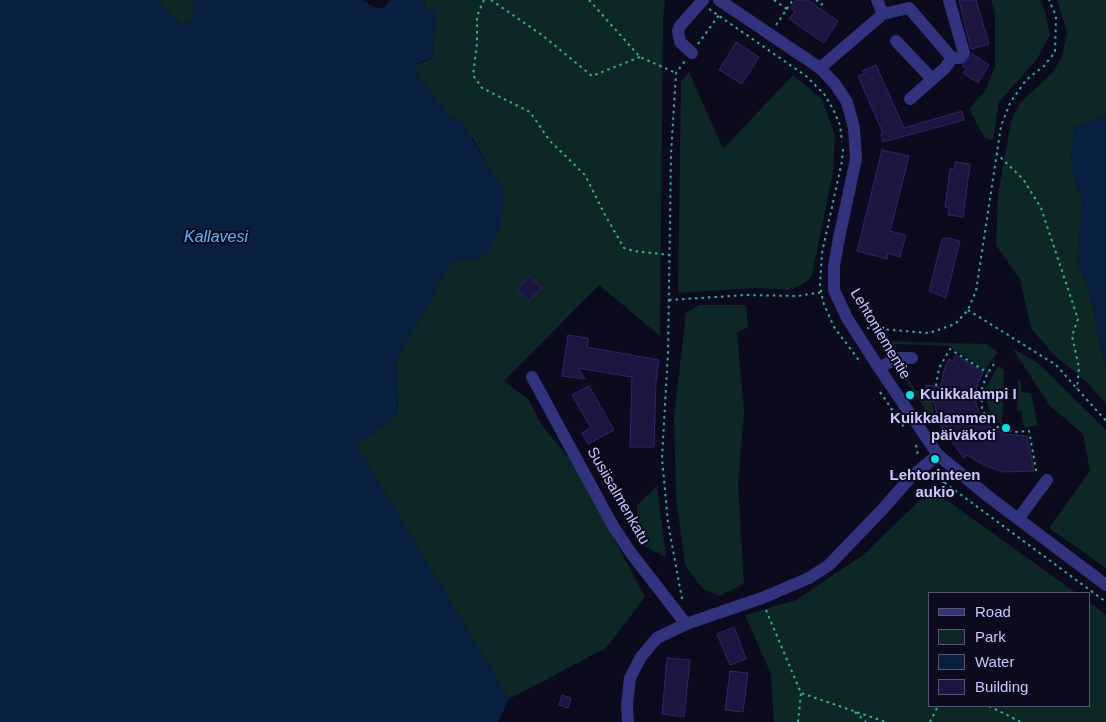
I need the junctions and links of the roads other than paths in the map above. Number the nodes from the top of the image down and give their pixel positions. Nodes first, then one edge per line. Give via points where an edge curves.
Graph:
1 (719, 0) edge
2 (877, 0) edge
3 (949, 0) edge
4 (702, 2) edge
5 (883, 14) junction
6 (896, 41) dead end
7 (692, 53) road end
8 (952, 58) junction
9 (820, 68) junction
10 (932, 79) junction
11 (910, 99) dead end
12 (912, 358) dead end
13 (879, 368) junction
14 (532, 377) dead end
15 (938, 455) junction
16 (1047, 480) dead end
17 (1018, 519) junction
18 (1106, 585) edge
19 (686, 624) junction
20 (628, 722) edge

1 - 9 street, Lehtoniementie
2 - 5 street
3 - 8 street via 964,53 960,58
4 - 7 street via 678,31 680,42
5 - 8 street via 908,8
5 - 9 street
6 - 10 street
8 - 10 street
9 - 13 street, Lehtoniementie via 836,84 847,102 856,146 834,266 834,290 847,318
10 - 11 street
12 - 13 street via 897,358
13 - 15 street, Lehtoniementie
14 - 19 street, Susiisalmenkatu via 614,526
15 - 17 street, Lehtoniementie
15 - 19 street via 911,477 829,565 809,578 762,598
16 - 17 street
17 - 18 street, Lehtoniementie
19 - 20 street via 657,638 641,657 630,678

